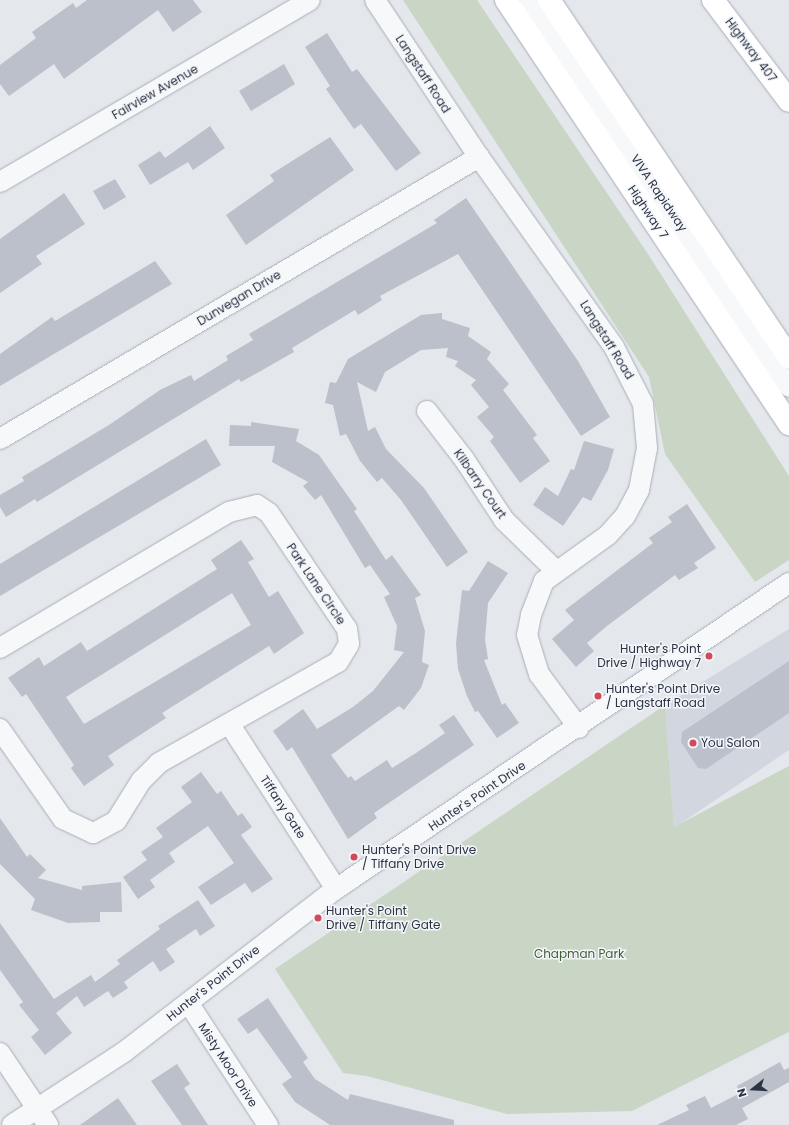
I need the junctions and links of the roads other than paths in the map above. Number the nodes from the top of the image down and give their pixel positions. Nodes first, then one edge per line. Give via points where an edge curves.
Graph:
1 (310, 0) edge
2 (375, 0) edge
3 (506, 0) edge
4 (529, 0) edge
5 (549, 0) edge
6 (713, 0) edge
7 (789, 100) edge
8 (479, 157) junction
9 (0, 182) edge
10 (789, 357) edge
11 (789, 387) edge
12 (427, 411) dead end
13 (789, 424) edge
14 (0, 439) edge
15 (555, 570) junction
16 (789, 583) edge
17 (0, 648) edge
18 (230, 725) junction
19 (579, 728) junction
20 (0, 729) edge
21 (336, 889) junction
22 (189, 1004) junction
23 (0, 1053) edge
24 (37, 1108) junction
25 (12, 1125) edge
26 (48, 1125) edge
27 (268, 1125) edge

1 - 9 street, Fairview Avenue
2 - 8 street, Langstaff Road
3 - 13 main road, Highway 7
4 - 11 street, VIVA Rapidway
5 - 10 main road
6 - 7 main road, Highway 407
8 - 14 street, Dunvegan Drive
8 - 15 street, Langstaff Road via 614,347 634,384 648,426 646,467 625,516 608,535
12 - 15 street, Kilbarry Court via 464,459 504,520
15 - 19 street, Langstaff Road via 538,592 527,635 539,674
16 - 19 street, Hunter's Point Drive
17 - 18 street, Park Lane Circle via 228,512 257,505 269,513 346,629 349,644 338,662
18 - 20 street, Park Lane Circle via 159,763 141,781 116,821 93,833 63,819
18 - 21 street, Tiffany Gate
19 - 21 street, Hunter's Point Drive
21 - 22 street, Hunter's Point Drive
22 - 24 street, Hunter's Point Drive via 124,1052
22 - 27 street, Misty Moor Drive
23 - 24 street
24 - 25 street, Hunter's Point Drive
24 - 26 street

